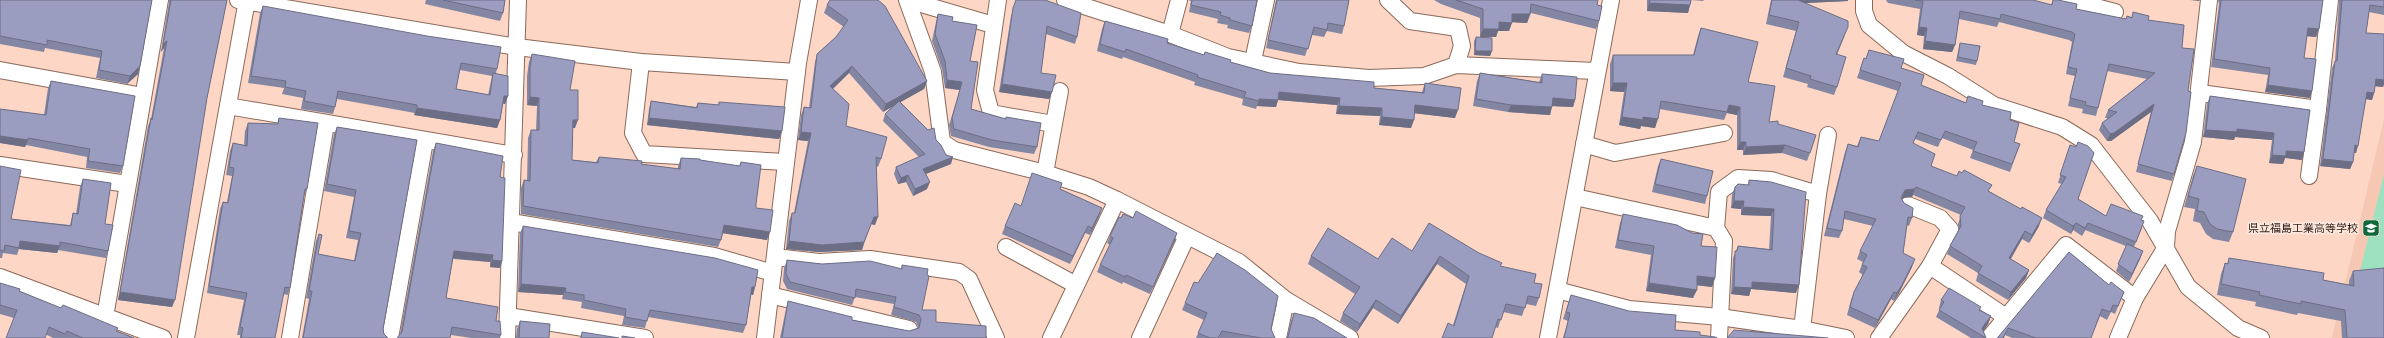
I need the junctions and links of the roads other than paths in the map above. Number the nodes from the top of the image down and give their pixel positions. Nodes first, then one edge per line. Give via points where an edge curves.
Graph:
1 (160, 0) edge
2 (518, 0) edge
3 (809, 0) edge
4 (908, 0) edge
5 (998, 0) edge
6 (1065, 0) edge
7 (1179, 0) edge
8 (1266, 0) edge
9 (1388, 0) edge
10 (1611, 0) edge
11 (1864, 0) edge
12 (2069, 0) edge
13 (2209, 0) edge
14 (2330, 0) edge
15 (244, 1) edge
16 (1093, 4) edge
17 (2115, 12) dead end
18 (993, 25) junction
19 (1170, 34) junction
20 (517, 47) junction
21 (1253, 61) junction
22 (641, 62) junction
23 (1456, 66) junction
24 (0, 70) edge
25 (1597, 71) junction
26 (797, 72) junction
27 (1060, 91) dead end
28 (2200, 93) junction
29 (143, 96) junction
30 (228, 106) junction
31 (2318, 109) junction
32 (326, 124) junction
33 (1053, 124) junction
34 (1724, 133) dead end
35 (1828, 135) dead end
36 (425, 141) junction
37 (1584, 144) junction
38 (514, 155) junction
39 (786, 162) junction
40 (0, 165) edge
41 (1045, 173) junction
42 (2309, 176) dead end
43 (127, 184) junction
44 (1818, 194) junction
45 (1575, 197) junction
46 (1117, 200) junction
47 (1908, 205) edge
48 (511, 222) junction
49 (1716, 228) junction
50 (1187, 236) junction
51 (1006, 247) dead end
52 (2166, 247) junction
53 (774, 265) junction
54 (1930, 266) junction
55 (0, 277) edge
56 (1076, 285) junction
57 (1557, 290) junction
58 (770, 295) junction
59 (2135, 298) junction
60 (1286, 300) junction
61 (508, 316) junction
62 (105, 317) junction
63 (1720, 317) junction
64 (2006, 317) junction
65 (1802, 328) junction
66 (909, 329) edge
67 (162, 338) edge
68 (186, 338) edge
69 (290, 338) edge
70 (390, 338) edge
71 (507, 338) edge
72 (645, 338) edge
73 (765, 338) edge
74 (996, 338) edge
75 (1051, 338) edge
76 (1140, 338) edge
77 (1278, 338) edge
78 (1350, 338) edge
79 (1548, 338) edge
80 (1719, 338) edge
81 (1846, 338) edge
82 (1879, 338) edge
83 (1989, 338) edge
84 (2118, 338) edge
85 (2262, 338) edge

1 - 29 street
2 - 20 street
3 - 26 street
4 - 18 street
4 - 41 street via 933,72 942,142 954,150
5 - 18 street
6 - 16 street
7 - 19 street
8 - 21 street
9 - 23 street via 1410,21 1458,28 1462,46
10 - 25 street
11 - 52 street via 1864,11 1869,25 1904,53 1948,76 1994,105 2062,127 2091,145 2150,220
12 - 17 street
13 - 28 street
14 - 31 street
15 - 20 street
15 - 30 street
16 - 19 street
18 - 33 street via 985,90 991,113
19 - 21 street via 1228,57
20 - 22 street
20 - 38 street
21 - 23 street via 1299,72 1369,78 1424,76
22 - 26 street
22 - 39 street via 634,133 644,154
23 - 25 street
24 - 29 street
25 - 37 street
26 - 39 street
27 - 33 street
28 - 31 street
28 - 52 street via 2194,142 2167,231
29 - 43 street
30 - 32 street
30 - 68 street
31 - 42 street
32 - 36 street
32 - 69 street
33 - 41 street
34 - 37 street via 1615,153
35 - 44 street
36 - 38 street
36 - 70 street
37 - 45 street
38 - 48 street
39 - 53 street
40 - 43 street
41 - 46 street via 1090,187
43 - 62 street
44 - 49 street via 1770,180 1738,178 1719,192
44 - 65 street
45 - 49 street
45 - 57 street
46 - 50 street
46 - 56 street
47 - 54 street via 1940,218 1950,229
48 - 53 street
48 - 61 street
49 - 63 street via 1724,241
50 - 60 street via 1239,262
50 - 76 street
51 - 56 street
52 - 59 street
52 - 85 street via 2188,287 2238,328
53 - 58 street
53 - 74 street via 870,259 959,272 969,279
54 - 64 street
54 - 82 street
55 - 62 street
56 - 75 street
57 - 63 street via 1629,309
57 - 79 street
58 - 66 street
58 - 73 street
59 - 64 street via 2066,245
59 - 84 street
60 - 77 street
60 - 78 street
61 - 71 street
61 - 72 street
62 - 67 street
63 - 65 street
63 - 80 street
64 - 83 street
65 - 81 street

